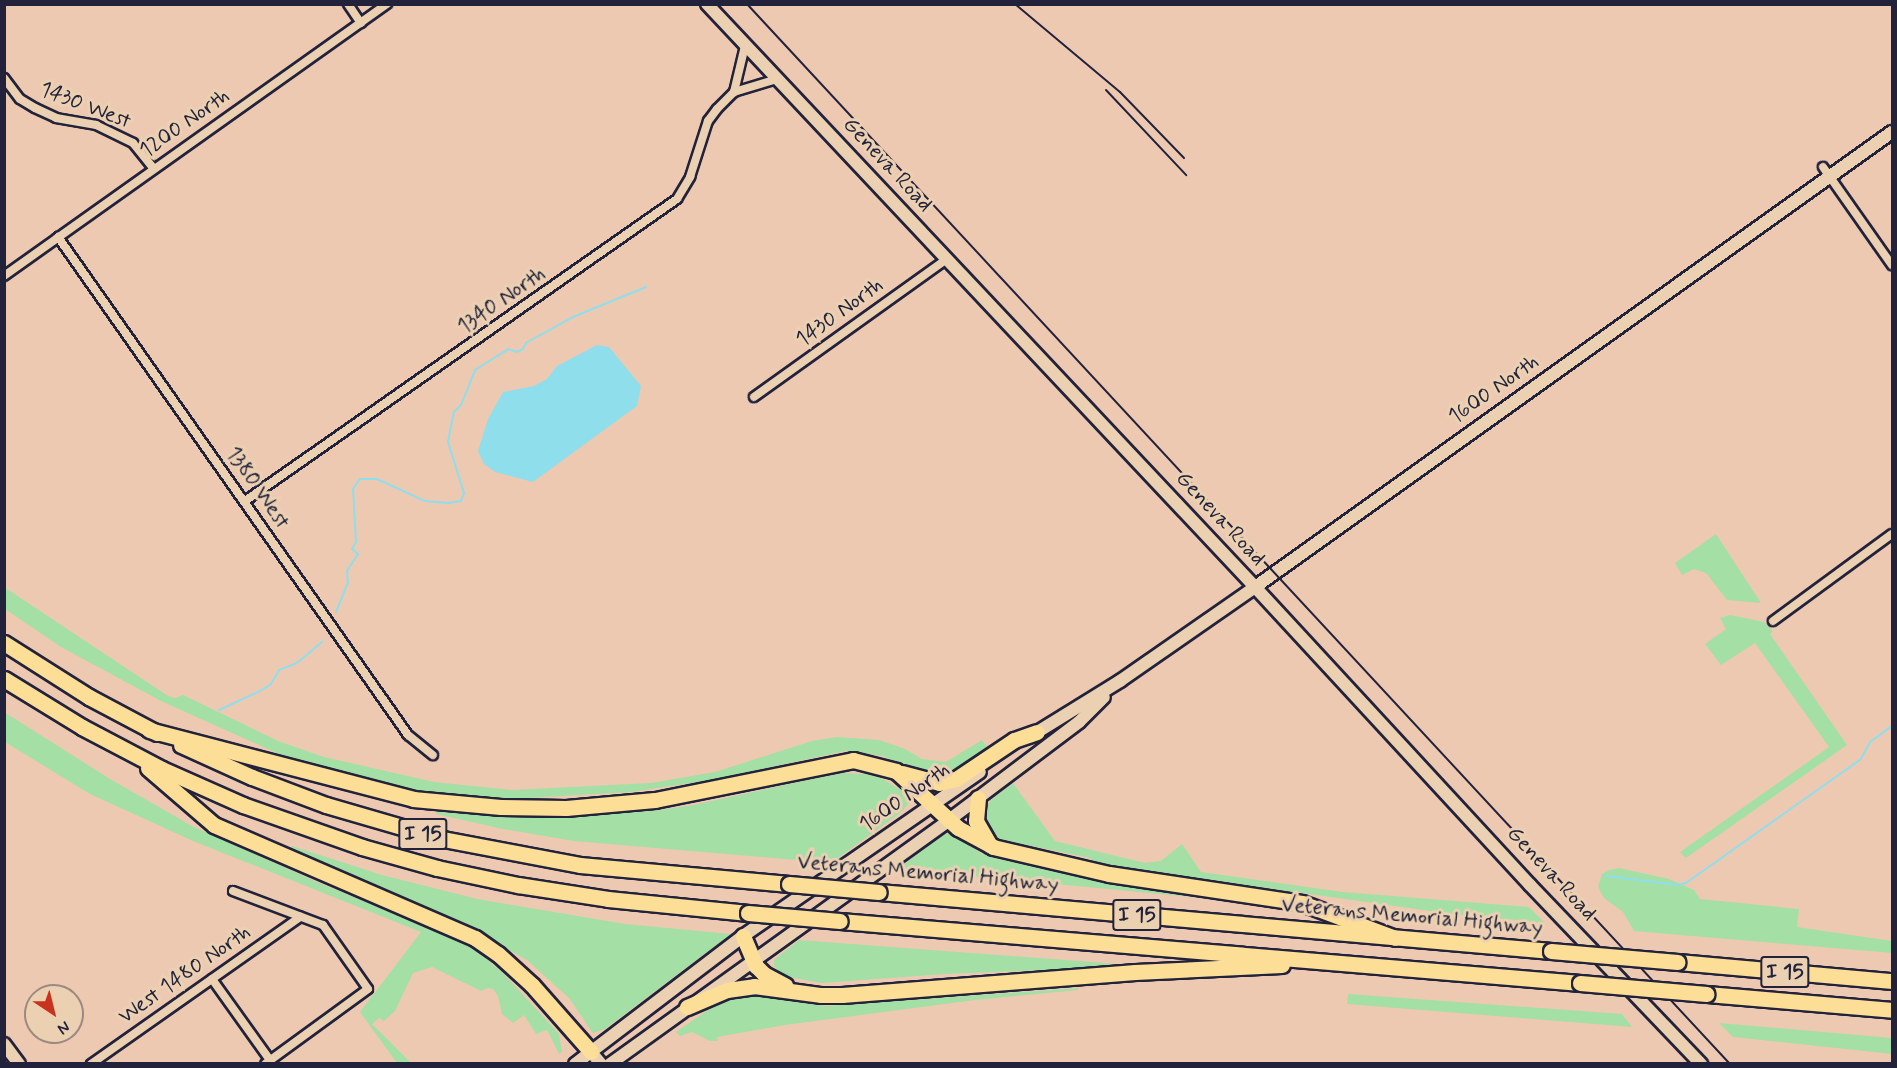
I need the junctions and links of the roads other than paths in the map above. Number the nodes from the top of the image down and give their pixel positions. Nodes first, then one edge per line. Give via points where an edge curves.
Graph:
1 (348, 4) edge
2 (387, 4) edge
3 (707, 4) edge
4 (361, 23) junction
5 (745, 46) junction
6 (4, 78) edge
7 (777, 79) junction
8 (734, 92) junction
9 (1893, 132) edge
10 (153, 168) junction
11 (1826, 172) junction
12 (58, 237) junction
13 (947, 259) junction
14 (1893, 265) edge
15 (4, 276) edge
16 (754, 397) dead end
17 (245, 501) junction
18 (1893, 534) edge
19 (1255, 587) junction
20 (1773, 621) dead end
21 (4, 644) edge
22 (4, 679) edge
23 (1120, 681) junction
24 (149, 730) junction
25 (1037, 732) junction
26 (133, 754) junction
27 (433, 754) dead end
28 (896, 771) junction
29 (978, 798) junction
30 (933, 804) junction
31 (949, 820) junction
32 (993, 847) junction
33 (233, 891) dead end
34 (300, 916) junction
35 (743, 936) junction
36 (1395, 938) junction
37 (753, 959) junction
38 (1342, 962) junction
39 (212, 979) junction
40 (1893, 981) edge
41 (802, 992) junction
42 (687, 1007) junction
43 (1893, 1010) edge
44 (4, 1044) edge
45 (596, 1058) edge
46 (267, 1062) edge
47 (19, 1064) edge
48 (91, 1064) edge
49 (575, 1064) edge
50 (610, 1064) edge
51 (1701, 1064) edge

1 - 4 street
2 - 4 street, 1200 North
3 - 5 main road, Geneva Road
4 - 10 street, 1200 North
5 - 7 main road, Geneva Road
5 - 8 street
6 - 10 street, 1430 West via 20,99 34,108 56,118 96,125 133,143
7 - 8 street
7 - 13 main road, Geneva Road
8 - 17 street, 1340 North via 708,121 690,177 677,199
9 - 11 main road, 1600 North
10 - 12 street, 1200 North
11 - 14 street
11 - 19 main road, 1600 North
12 - 15 street, 1200 North
12 - 17 street, 1380 West
13 - 16 street, 1430 North
13 - 19 main road, Geneva Road
17 - 27 street, 1380 West via 408,735
18 - 20 street
19 - 23 main road, 1600 North
19 - 51 main road, Geneva Road
21 - 24 highway, Veterans Memorial Highway / I 15
22 - 26 highway, I 15
23 - 25 main road, 1600 North
23 - 29 main road, 1600 North via 1079,722
24 - 28 highway via 413,799 501,807 567,808 655,800 853,760
24 - 36 highway, Veterans Memorial Highway / I 15, bridge via 284,790 378,822 442,839 580,865
25 - 28 highway via 1014,740 956,779 939,783
25 - 30 main road, 1600 North
26 - 38 highway, I 15, bridge via 216,794 362,848 437,868 582,896
26 - 45 highway via 213,825 476,938 532,985
28 - 30 highway
29 - 31 main road, 1600 North
29 - 32 highway via 976,821
30 - 31 highway
30 - 35 main road, 1600 North
31 - 32 highway
31 - 37 main road, 1600 North
32 - 36 highway via 1108,874 1302,903
33 - 34 street
34 - 39 street, West 1480 North
34 - 46 street via 323,925 368,989
35 - 37 highway
35 - 45 main road, 1600 North
36 - 40 highway, Veterans Memorial Highway / I 15, bridge
37 - 41 highway via 764,974
37 - 42 main road, 1600 North
38 - 41 highway via 1135,972 842,995
38 - 43 highway, I 15, bridge
39 - 46 street
39 - 48 street, West 1480 North
41 - 42 highway via 741,987
42 - 50 main road, 1600 North
44 - 47 main road
45 - 49 main road, 1600 North

